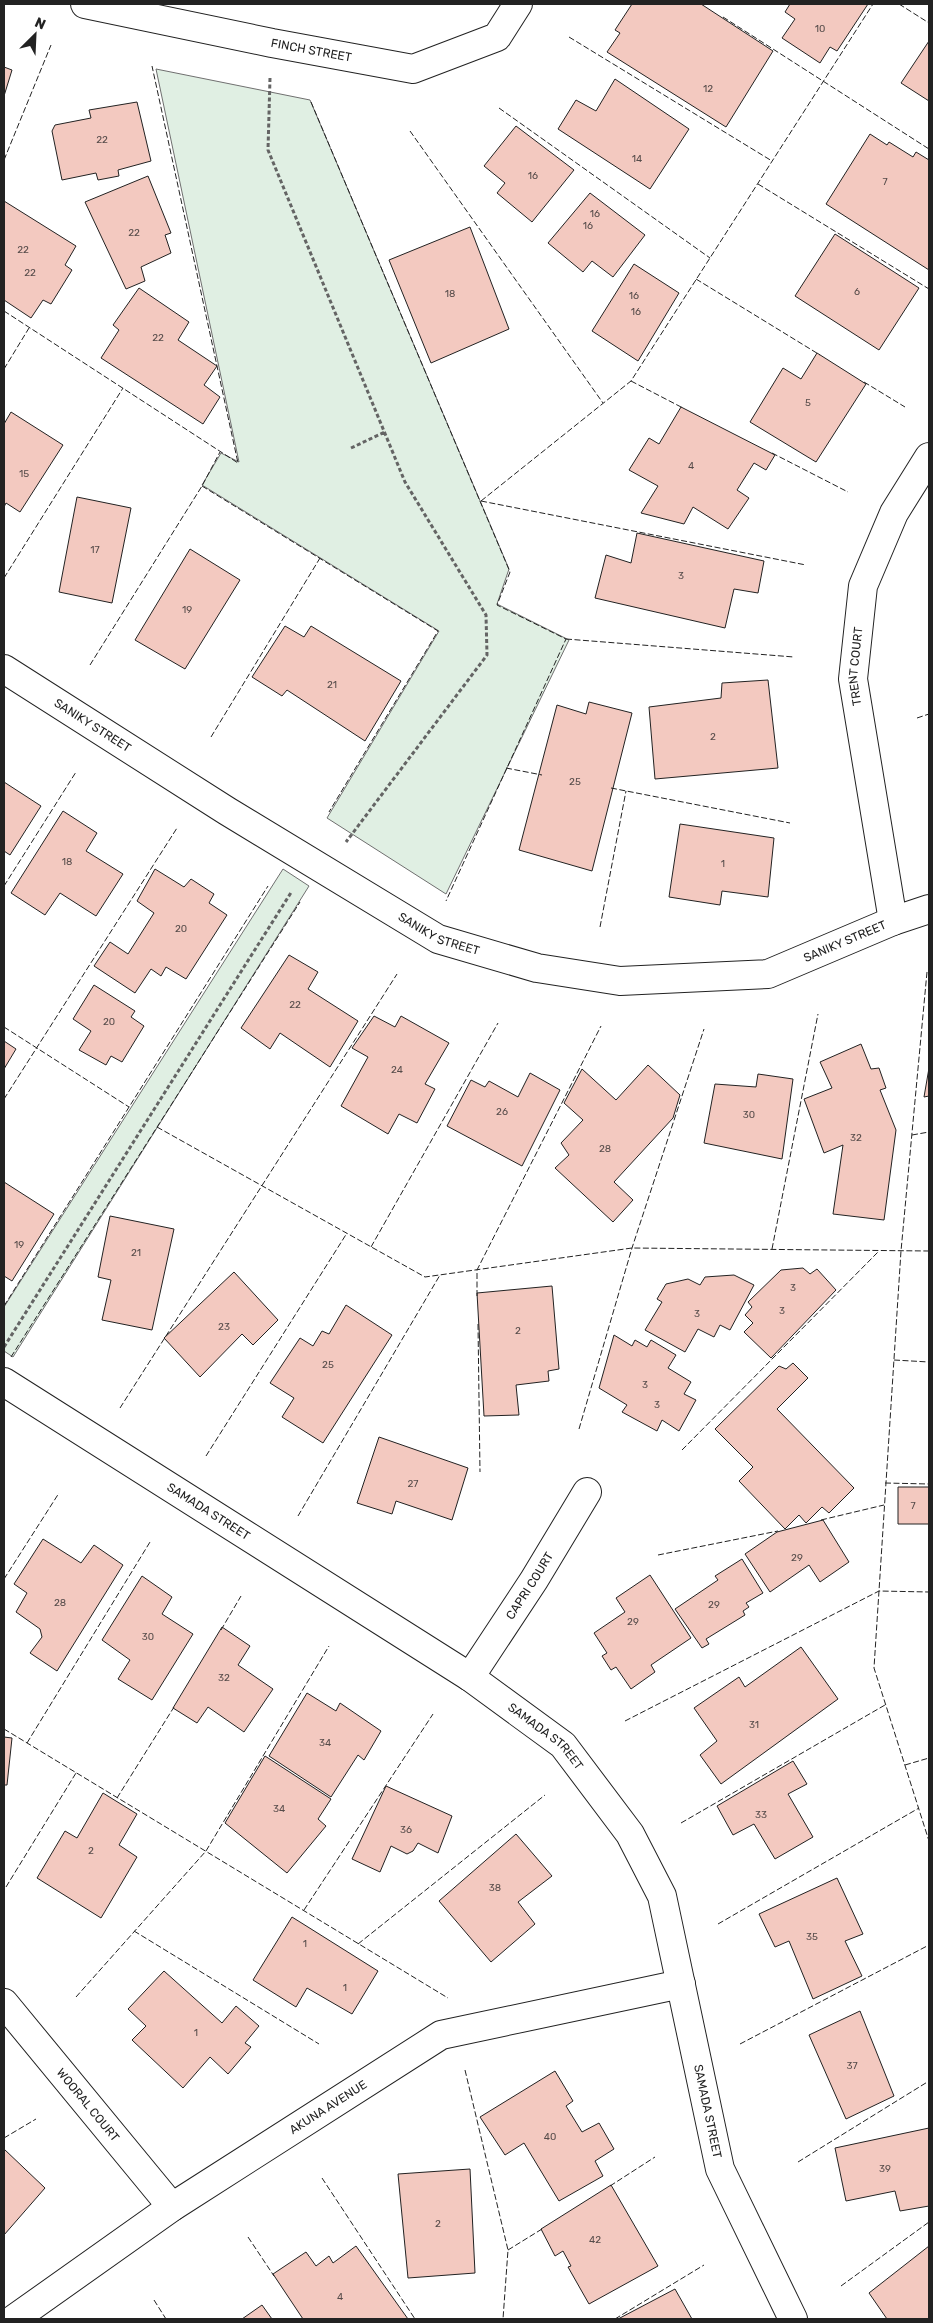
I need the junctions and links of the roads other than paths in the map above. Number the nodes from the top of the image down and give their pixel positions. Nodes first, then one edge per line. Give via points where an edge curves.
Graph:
1 (85, 4) edge
2 (518, 4) edge
3 (929, 457) edge
4 (4, 669) edge
5 (929, 909) edge
6 (893, 921) junction
7 (4, 1382) edge
8 (587, 1492) dead end
9 (470, 1677) junction
10 (681, 1984) junction
11 (4, 2003) edge
12 (172, 2207) junction
13 (14, 2319) edge
14 (793, 2319) edge

1 - 2 street, FINCH STREET via 413,69 497,37
3 - 6 street, TRENT COURT via 894,513 863,586 853,680
4 - 6 street, SANIKY STREET via 438,939 537,968 620,981 768,974
5 - 6 street, SANIKY STREET
7 - 9 street, SAMADA STREET
8 - 9 street, CAPRI COURT
9 - 10 street, SAMADA STREET via 563,1745 630,1834 662,1896
10 - 12 street, AKUNA AVENUE via 441,2035
10 - 14 street, SAMADA STREET via 720,2169
11 - 12 street, WOORAL COURT
12 - 13 street, AKUNA AVENUE

